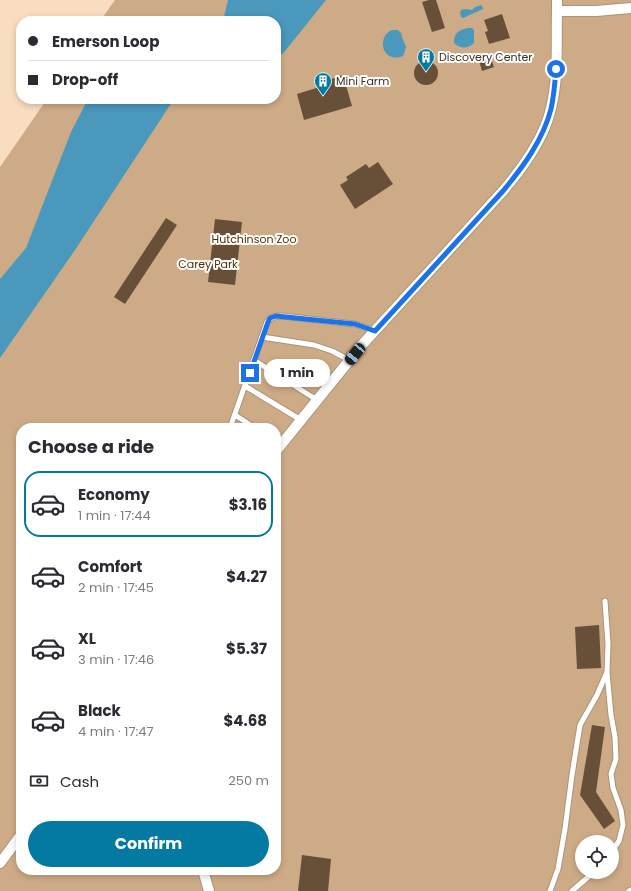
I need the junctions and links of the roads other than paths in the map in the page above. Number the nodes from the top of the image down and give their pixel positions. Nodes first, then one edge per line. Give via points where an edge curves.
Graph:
1 (557, 0) edge
2 (631, 8) edge
3 (557, 11) junction
4 (375, 331) junction
5 (262, 337) junction
6 (254, 360) junction
7 (349, 360) junction
8 (245, 386) junction
9 (317, 400) junction
10 (234, 415) junction
11 (301, 420) junction
12 (232, 423) edge
13 (247, 423) edge
14 (281, 442) edge
15 (605, 602) dead end
16 (607, 672) junction
17 (619, 841) edge
18 (16, 842) edge
19 (0, 863) edge
20 (204, 875) edge
21 (586, 879) edge
22 (209, 891) edge
23 (550, 891) edge
24 (572, 891) edge

1 - 3 street
2 - 3 street
3 - 4 street via 554,89 545,126 534,149 503,191
4 - 5 lane via 355,324 276,316 270,318
4 - 7 street
5 - 6 lane
5 - 7 lane via 314,345
6 - 8 lane
6 - 9 lane
7 - 9 street
8 - 10 lane
8 - 11 lane
9 - 11 street
10 - 12 lane
10 - 13 lane
11 - 14 street
15 - 16 lane
16 - 17 lane via 616,759 611,774 623,825
16 - 23 lane via 580,725 558,869
18 - 19 street
20 - 22 street
21 - 24 lane

